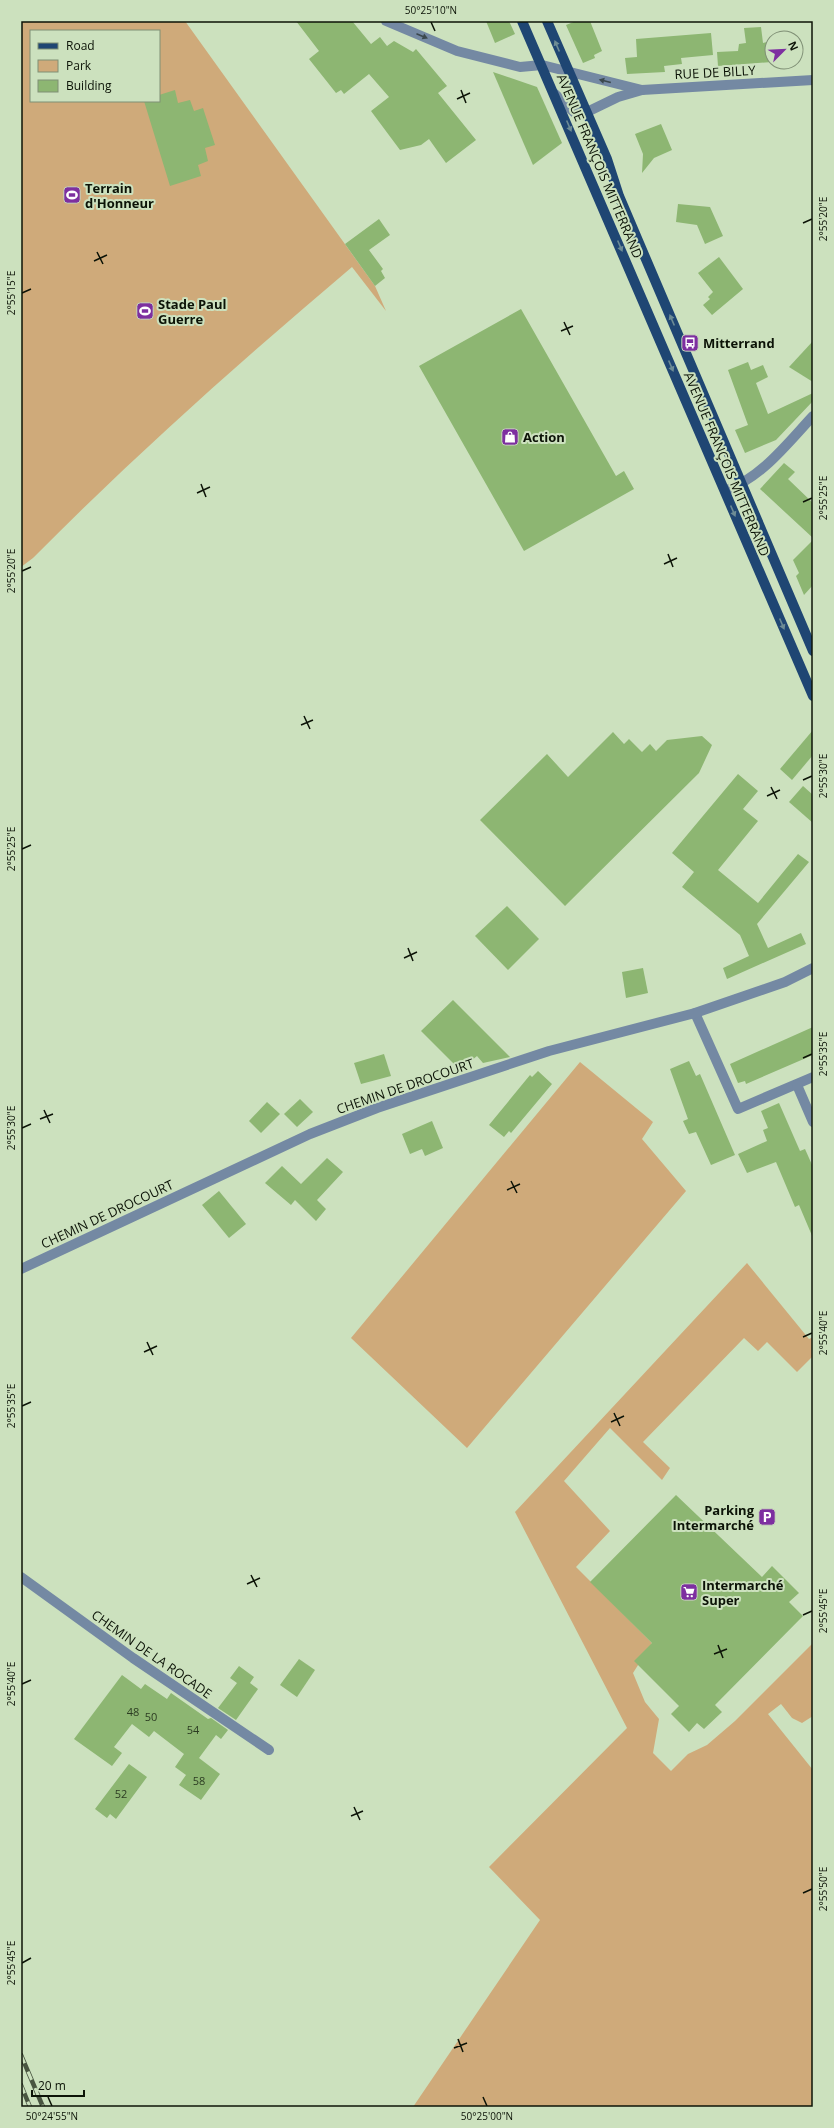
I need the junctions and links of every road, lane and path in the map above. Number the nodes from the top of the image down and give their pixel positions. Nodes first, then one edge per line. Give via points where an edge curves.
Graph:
1 (386, 21) edge
2 (522, 21) edge
3 (547, 21) edge
4 (542, 65) junction
5 (568, 72) junction
6 (813, 80) edge
7 (642, 90) junction
8 (555, 94) junction
9 (587, 112) junction
10 (813, 416) edge
11 (742, 485) junction
12 (725, 492) junction
13 (813, 651) edge
14 (813, 696) edge
15 (813, 968) edge
16 (695, 1013) junction
17 (813, 1077) edge
18 (797, 1085) junction
19 (813, 1122) edge
20 (21, 1269) edge
21 (21, 1577) edge
22 (269, 1750) dead end

1 -> 4 street via 457,51 520,67
2 - 4 main road, AVENUE FRANÇOIS MITTERRAND
5 -> 3 main road, AVENUE FRANÇOIS MITTERRAND
4 - 5 street, RUE DE BILLY
4 - 8 main road, AVENUE FRANÇOIS MITTERRAND
7 -> 5 street, RUE DE BILLY
5 - 9 main road, AVENUE FRANÇOIS MITTERRAND
6 - 7 street, RUE DE BILLY
7 - 9 street, RUE DE BILLY via 618,97
8 - 9 street via 575,113
8 -> 12 main road, AVENUE FRANÇOIS MITTERRAND
11 -> 9 main road, AVENUE FRANÇOIS MITTERRAND
10 - 11 street via 765,467
11 - 12 street
11 - 13 main road, AVENUE FRANÇOIS MITTERRAND
12 -> 14 main road, AVENUE FRANÇOIS MITTERRAND
15 - 16 street, CHEMIN DE DROCOURT via 785,982
16 - 18 street via 738,1109
16 - 20 street, CHEMIN DE DROCOURT via 549,1051 376,1108 310,1134
17 - 18 street
18 - 19 street
21 - 22 street, CHEMIN DE LA ROCADE via 133,1658

